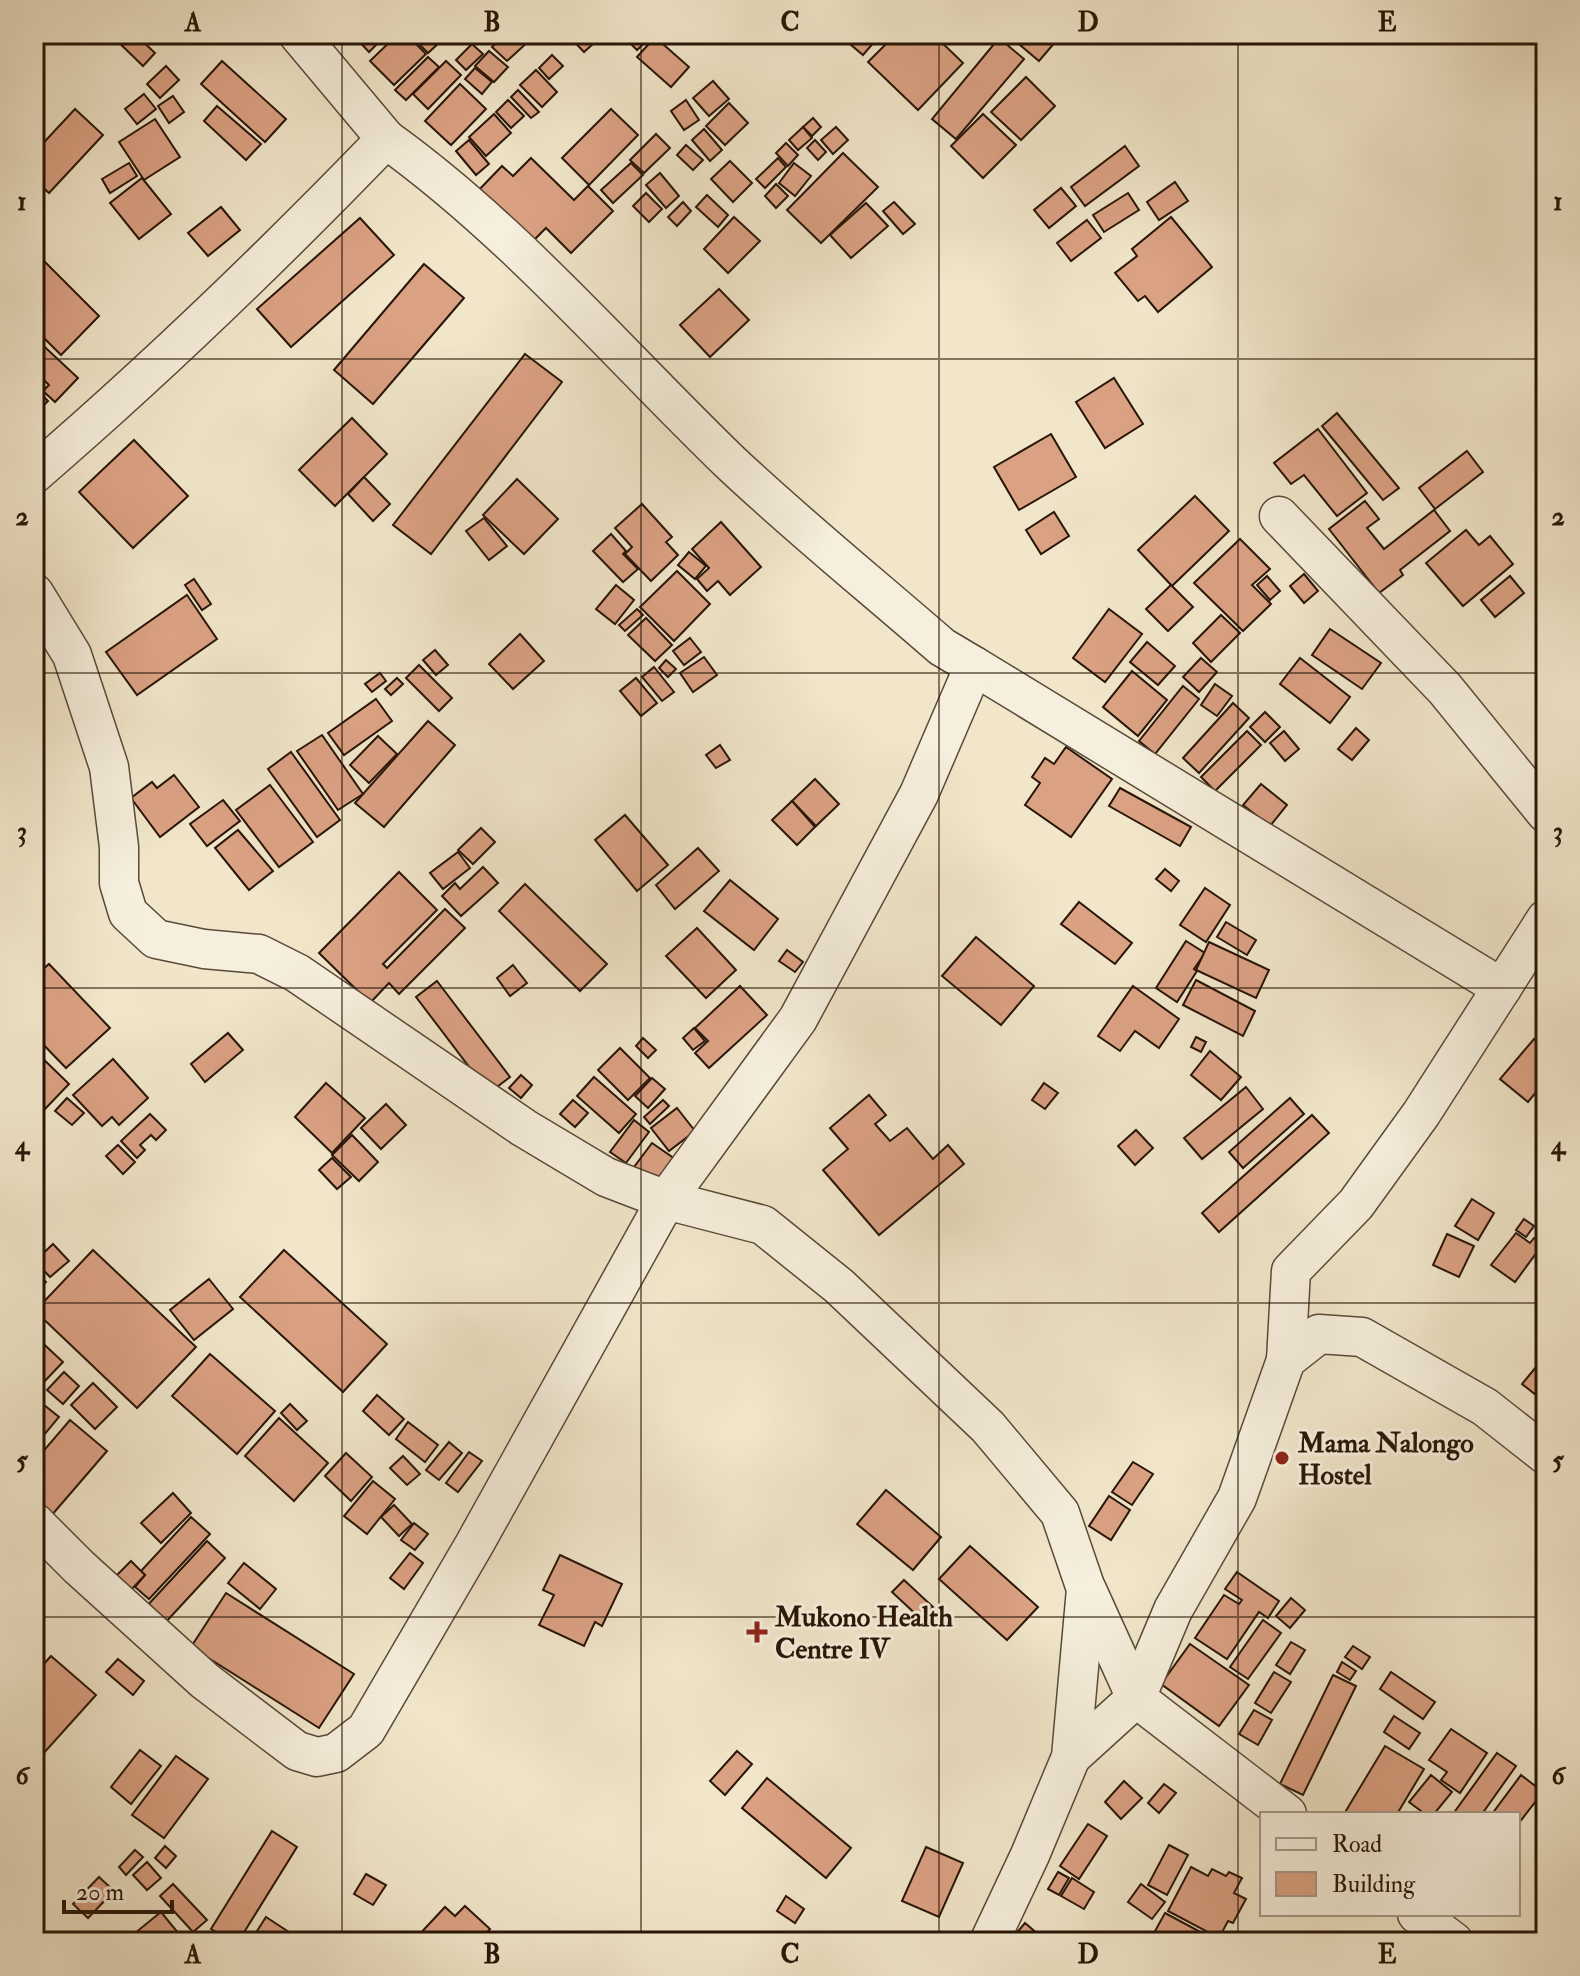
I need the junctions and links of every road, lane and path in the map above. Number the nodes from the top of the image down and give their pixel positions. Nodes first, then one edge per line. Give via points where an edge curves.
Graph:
1 (298, 34) edge
2 (386, 139) junction
3 (34, 474) edge
4 (1279, 516) dead end
5 (34, 593) edge
6 (974, 666) junction
7 (1546, 813) edge
8 (1546, 919) edge
9 (1502, 988) junction
10 (666, 1200) junction
11 (1286, 1360) junction
12 (1546, 1455) edge
13 (34, 1522) edge
14 (1086, 1589) junction
15 (1136, 1698) junction
16 (1071, 1757) junction
17 (1284, 1812) edge
18 (1420, 1916) edge
19 (989, 1942) edge
20 (1454, 1942) edge

1 - 2 street
2 - 3 street via 284,245
2 - 6 street via 435,175 733,464 942,647
4 - 7 street via 1445,689
5 - 10 street via 72,655 109,767 119,883 128,913 156,939 259,954 297,973 524,1128 606,1177
6 - 9 street
6 - 10 street via 919,794 798,1019
8 - 9 street
9 - 11 street via 1356,1204 1291,1271
10 - 13 street via 366,1730 336,1753 317,1757 297,1751 217,1690
10 - 14 street via 763,1225 839,1286 988,1427 1060,1513
11 - 12 street via 1319,1334 1362,1337 1485,1407
11 - 15 street via 1237,1498 1173,1610
14 - 15 street
14 - 16 street
15 - 16 street
15 - 17 street
16 - 19 street
18 - 20 street

